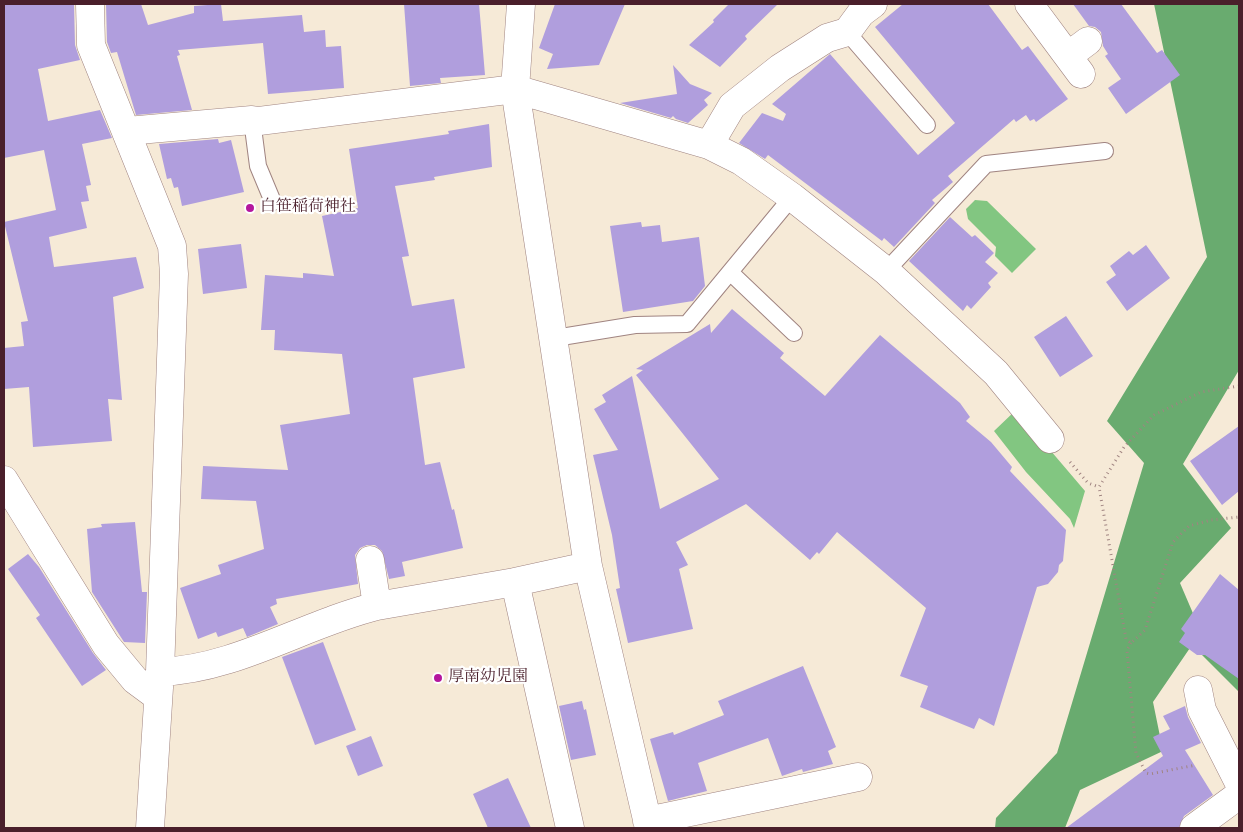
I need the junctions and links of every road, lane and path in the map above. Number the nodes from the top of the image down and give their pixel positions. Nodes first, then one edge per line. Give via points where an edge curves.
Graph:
1 (90, 4) edge
2 (521, 4) edge
3 (873, 4) edge
4 (1029, 4) edge
5 (847, 32) junction
6 (1079, 57) dead end
7 (515, 89) junction
8 (252, 120) junction
9 (927, 126) dead end
10 (127, 131) junction
11 (709, 145) junction
12 (1105, 151) dead end
13 (792, 197) junction
14 (273, 202) dead end
15 (886, 271) junction
16 (731, 272) junction
17 (794, 333) dead end
18 (555, 338) junction
19 (1239, 386) edge
20 (1050, 439) joint
21 (4, 480) edge
22 (1099, 487) junction
23 (1239, 518) edge
24 (370, 560) dead end
25 (588, 566) junction
26 (515, 582) junction
27 (377, 606) junction
28 (1131, 642) junction
29 (159, 685) junction
30 (1198, 690) dead end
31 (1225, 756) junction
32 (858, 777) dead end
33 (1239, 783) edge
34 (1239, 795) edge
35 (648, 825) edge
36 (150, 828) edge
37 (570, 828) edge
38 (1194, 828) edge

1 - 10 street via 91,45
2 - 7 street
3 - 5 street
4 - 6 street
5 - 9 lane
5 - 11 street via 827,38 780,68 732,106
7 - 8 street via 259,122
7 - 11 street
7 - 18 street
8 - 10 street
8 - 14 lane via 258,166
10 - 29 street via 172,246 174,274
11 - 13 street via 741,161
12 - 15 lane via 986,164
13 - 15 street
13 - 16 lane
15 - 20 street via 996,373
16 - 17 lane
16 - 18 lane via 687,324 636,324
18 - 25 street
19 - 22 path via 1201,392 1154,415 1124,447
20 - 22 path via 1088,483
21 - 29 street via 106,645 135,680
22 - 28 path via 1126,639
23 - 28 path via 1189,526 1173,542 1145,630
24 - 27 street
25 - 26 street
25 - 35 street
26 - 27 street
26 - 37 street
27 - 29 street via 264,649 180,671
28 - 31 path via 1128,650 1136,753 1146,773 1214,762
29 - 36 street
30 - 31 street via 1202,710
31 - 33 street
32 - 35 street
34 - 38 street

